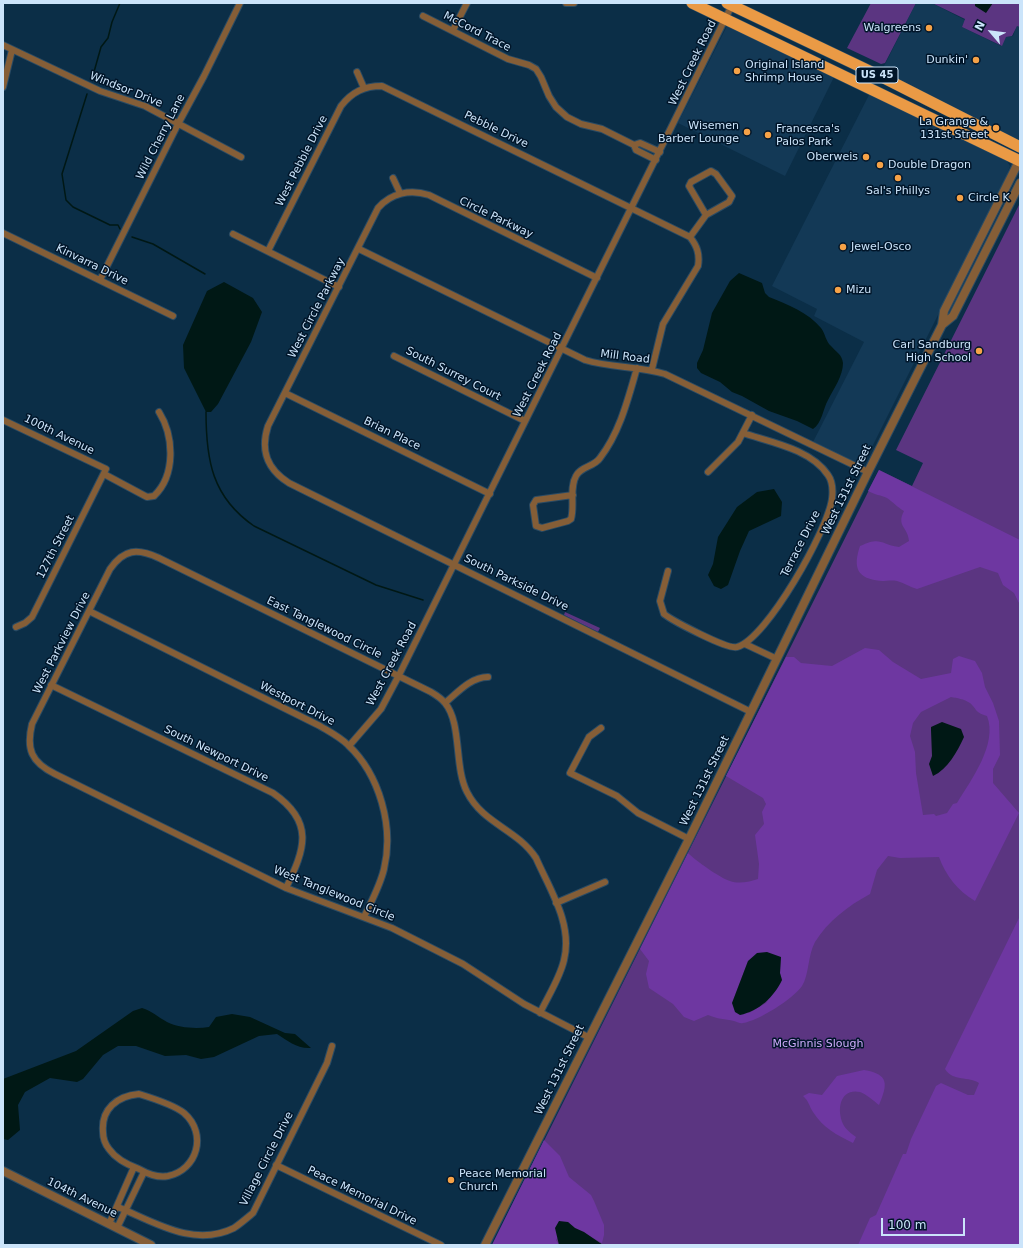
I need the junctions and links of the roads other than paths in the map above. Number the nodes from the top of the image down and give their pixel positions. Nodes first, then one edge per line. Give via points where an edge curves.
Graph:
1 (240, 3) edge
2 (467, 3) edge
3 (566, 3) edge
4 (574, 3) edge
5 (692, 3) edge
6 (730, 4) edge
7 (423, 16) dead end
8 (726, 19) junction
9 (453, 30) junction
10 (3, 45) edge
11 (12, 50) junction
12 (357, 72) dead end
13 (3, 87) edge
14 (364, 88) junction
15 (178, 124) junction
16 (634, 145) junction
17 (1020, 147) edge
18 (660, 152) junction
19 (241, 157) dead end
20 (656, 160) junction
21 (1020, 160) edge
22 (393, 178) dead end
23 (1020, 183) edge
24 (400, 193) junction
25 (633, 208) junction
26 (706, 215) junction
27 (3, 233) edge
28 (232, 234) dead end
29 (690, 237) junction
30 (359, 249) junction
31 (268, 251) junction
32 (597, 278) junction
33 (100, 280) junction
34 (339, 287) junction
35 (173, 316) dead end
36 (942, 325) junction
37 (562, 349) junction
38 (394, 356) dead end
39 (637, 368) junction
40 (652, 370) junction
41 (285, 393) junction
42 (159, 412) dead end
43 (752, 415) junction
44 (3, 420) edge
45 (525, 421) junction
46 (743, 433) junction
47 (105, 472) junction
48 (274, 472) joint
49 (708, 472) dead end
50 (868, 472) junction
51 (490, 494) junction
52 (573, 495) junction
53 (128, 552) joint
54 (454, 564) junction
55 (668, 571) dead end
56 (89, 611) junction
57 (16, 628) dead end
58 (745, 644) junction
59 (777, 659) junction
60 (398, 676) junction
61 (488, 677) dead end
62 (51, 685) junction
63 (445, 703) junction
64 (751, 712) junction
65 (601, 728) dead end
66 (349, 746) junction
67 (30, 751) joint
68 (689, 839) junction
69 (605, 882) dead end
70 (286, 888) junction
71 (556, 903) junction
72 (364, 917) junction
73 (540, 1013) junction
74 (588, 1037) junction
75 (332, 1046) dead end
76 (276, 1164) junction
77 (134, 1168) junction
78 (3, 1171) edge
79 (144, 1172) junction
80 (118, 1207) junction
81 (126, 1210) junction
82 (109, 1224) junction
83 (117, 1228) junction
84 (151, 1245) edge
85 (440, 1245) edge
86 (485, 1245) edge

1 - 15 street, Wild Cherry Lane
2 - 9 street
3 - 4 street
5 - 8 highway, US 45
6 - 8 street, West Creek Road
6 - 17 highway, US 45
7 - 9 street, McCord Trace
8 - 18 street, West Creek Road
8 - 21 highway, US 45
9 - 16 street, McCord Trace via 460,36 508,59 536,69 556,107 567,117 581,124 602,129
10 - 11 street, Windsor Drive
11 - 13 street
11 - 15 street, Windsor Drive via 100,92 145,106
12 - 14 street
14 - 25 street, Pebble Drive via 382,86 391,89
14 - 31 street, West Pebble Drive via 341,106
15 - 19 street, Windsor Drive
15 - 33 street, Wild Cherry Lane
16 - 18 street, McCord Trace via 640,143
16 - 20 street, McCord Trace via 636,150
18 - 20 street, West Creek Road
20 - 25 street, West Creek Road
21 - 36 street, West 131st Street via 944,311
22 - 24 street
23 - 36 street, West 131st Street via 953,316
24 - 30 street, West Circle Parkway via 378,208
24 - 32 street, Circle Parkway via 419,192 429,195
25 - 29 street, Pebble Drive
25 - 32 street, West Creek Road
26 - 26 street via 729,202 732,196 711,171 691,182 689,186
26 - 29 street
27 - 33 street, Kinvarra Drive
28 - 31 street
29 - 40 street via 698,249 698,266 663,324
30 - 34 street, West Circle Parkway
30 - 37 street, Mill Road
31 - 34 street
32 - 37 street, West Creek Road
33 - 35 street, Kinvarra Drive
34 - 41 street, West Circle Parkway
36 - 50 street, West 131st Street
37 - 39 street, Mill Road via 598,364
37 - 45 street, West Creek Road
38 - 45 street, South Surrey Court
39 - 40 street, Mill Road
39 - 52 street via 617,429 596,463 582,469 576,476
40 - 43 street, Mill Road
41 - 48 street, West Circle Parkway via 268,426 264,441 266,458
41 - 51 street, Brian Place
42 - 47 street, 100th Avenue via 166,424 170,460 169,471 158,492 148,497
43 - 46 street
43 - 50 street, Mill Road
44 - 47 street, 100th Avenue
45 - 51 street, West Creek Road
46 - 49 street via 738,442
46 - 58 street, Terrace Drive via 793,450 812,460 828,476 833,492 830,509 815,544 786,596 767,622
47 - 57 street, 127th Street via 32,617
48 - 54 street, South Parkside Drive via 289,483
50 - 59 street, West 131st Street
51 - 54 street, West Creek Road
52 - 52 street via 572,516 568,522 542,528 536,526 533,505 536,500
53 - 56 street, West Parkview Drive via 115,561
53 - 60 street, East Tanglewood Circle via 149,553
54 - 60 street, West Creek Road
54 - 64 street, South Parkside Drive
55 - 58 street via 660,601 664,614 730,648
56 - 62 street, West Parkview Drive
56 - 66 street, Westport Drive via 320,726
58 - 59 street
59 - 64 street, West 131st Street
60 - 63 street, East Tanglewood Circle via 431,692
60 - 66 street, West Creek Road via 381,709
61 - 63 street via 480,677 469,682
62 - 67 street, West Parkview Drive via 32,724
62 - 70 street, South Newport Drive via 287,802 298,817 303,846 300,859
63 - 71 street via 453,723 466,791 488,819 514,834 530,849
64 - 68 street, West 131st Street
65 - 68 street via 589,737 570,773 617,796 638,814
66 - 72 street, Westport Drive via 374,780 385,815 384,869 380,884
67 - 70 street, West Tanglewood Circle via 50,772
68 - 74 street, West 131st Street
69 - 71 street
70 - 72 street, West Tanglewood Circle
71 - 73 street via 566,933 566,950 560,972
72 - 73 street, West Tanglewood Circle via 392,928 463,964
73 - 74 street, West Tanglewood Circle
74 - 86 street, West 131st Street
75 - 76 street, Village Circle Drive via 327,1063
76 - 81 street, Village Circle Drive via 253,1213 234,1228 214,1237 196,1238 177,1234
76 - 85 street, Peace Memorial Drive
77 - 79 street
77 - 79 street via 114,1156 107,1148 102,1124 106,1111 114,1102 126,1095 139,1094 151,1097 183,1113 197,1135 197,1150 186,1168 165,1177 152,1176
77 - 80 street
78 - 82 street, 104th Avenue
79 - 81 street
80 - 81 street, Village Circle Drive
80 - 82 street
81 - 83 street
82 - 83 street, 104th Avenue
83 - 84 street, 104th Avenue

